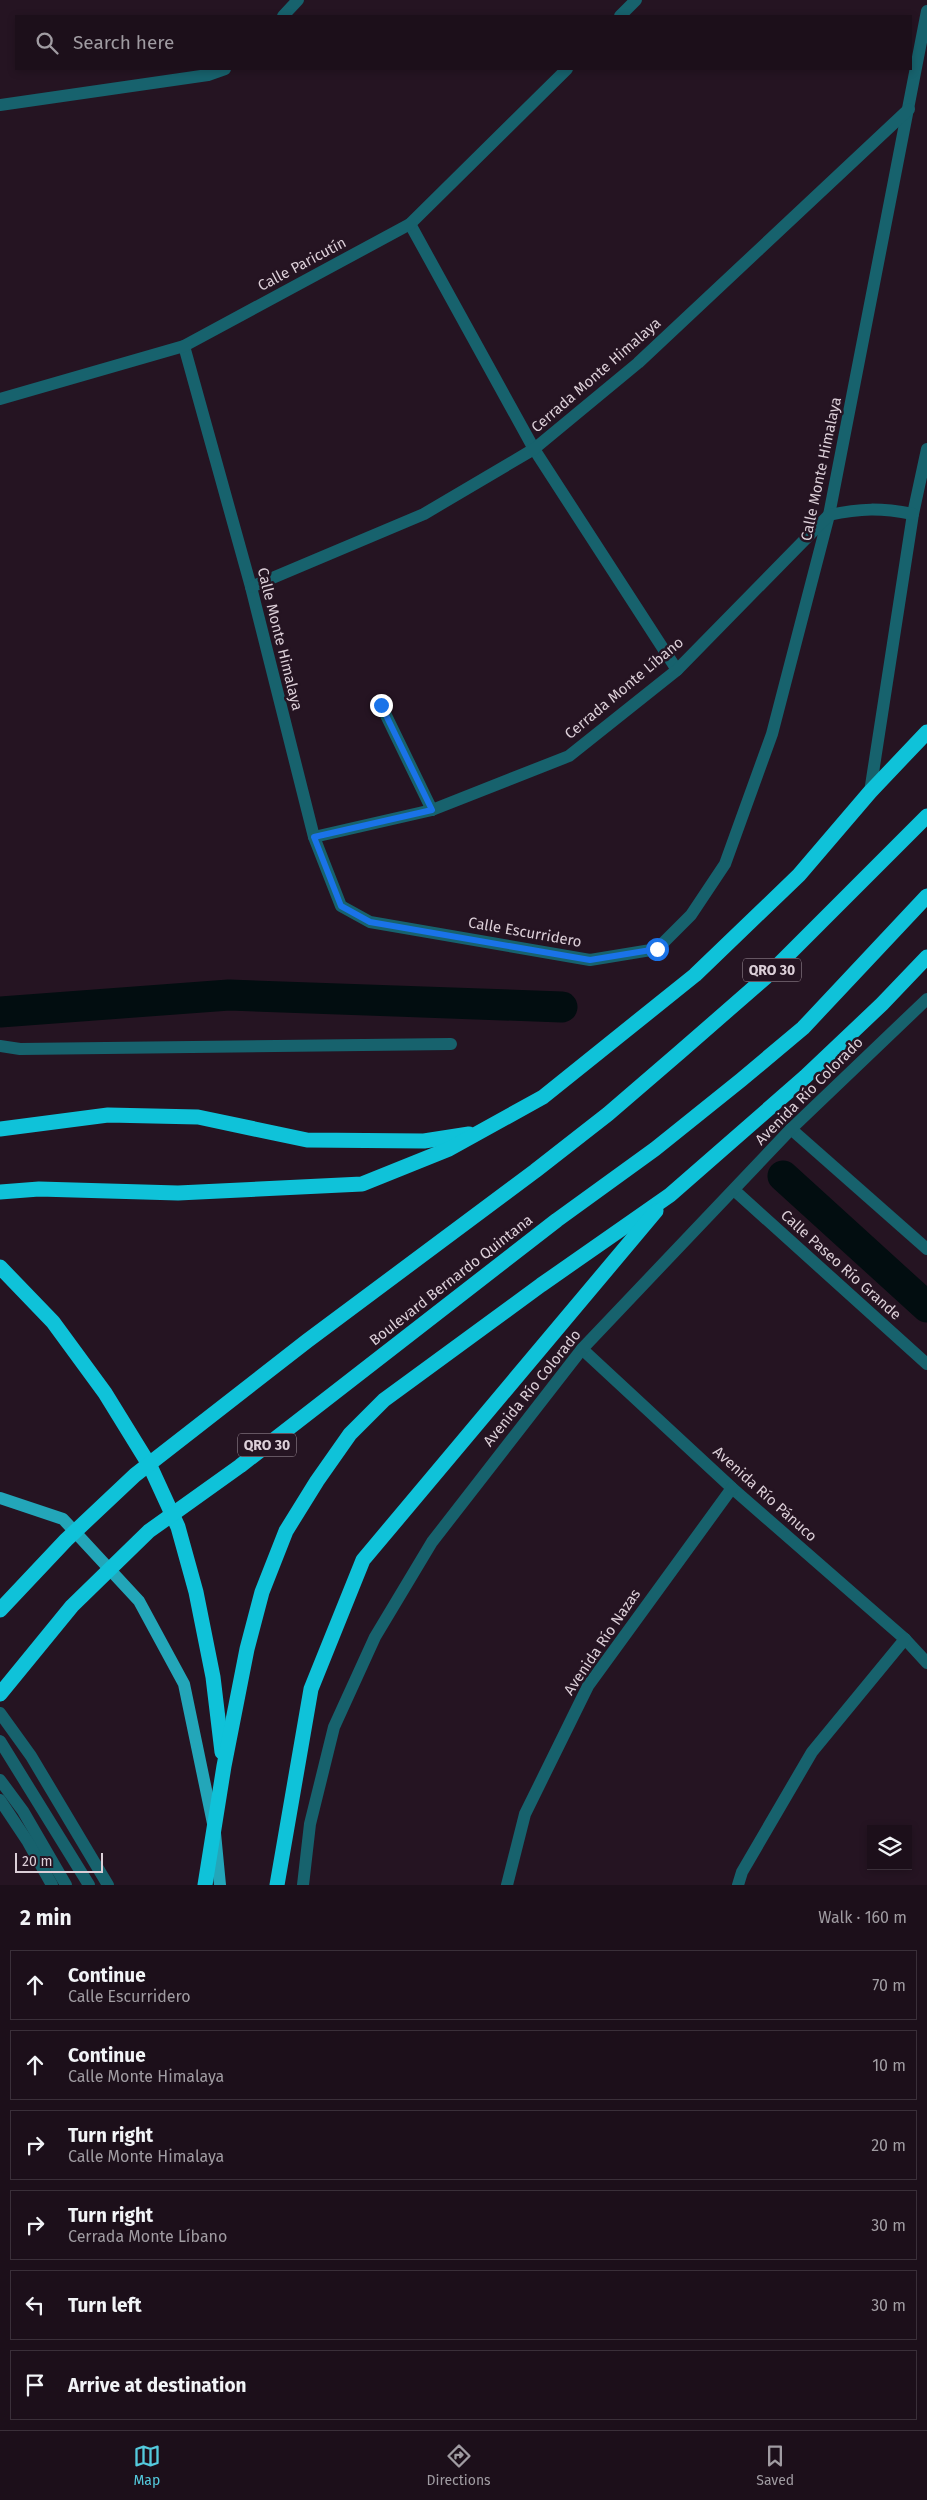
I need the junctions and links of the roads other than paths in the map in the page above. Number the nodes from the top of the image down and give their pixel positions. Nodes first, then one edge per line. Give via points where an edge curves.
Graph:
1 (298, 0) edge
2 (636, 0) edge
3 (927, 11) edge
4 (284, 15) edge
5 (621, 15) edge
6 (222, 70) edge
7 (566, 70) edge
8 (0, 105) edge
9 (909, 109) junction
10 (410, 224) junction
11 (184, 346) junction
12 (0, 400) edge
13 (534, 449) junction
14 (927, 449) edge
15 (913, 514) junction
16 (829, 515) junction
17 (251, 587) junction
18 (677, 670) junction
19 (381, 705) dead end
20 (927, 732) edge
21 (870, 792) junction
22 (432, 810) junction
23 (927, 816) edge
24 (314, 837) junction
25 (927, 896) edge
26 (690, 915) joint
27 (370, 922) joint
28 (927, 957) edge
29 (927, 999) edge
30 (451, 1044) dead end
31 (0, 1046) edge
32 (0, 1129) edge
33 (791, 1129) junction
34 (480, 1132) junction
35 (734, 1190) junction
36 (0, 1192) edge
37 (670, 1195) junction
38 (927, 1249) edge
39 (0, 1267) edge
40 (582, 1349) junction
41 (927, 1364) edge
42 (732, 1488) junction
43 (0, 1498) edge
44 (0, 1610) edge
45 (905, 1639) junction
46 (927, 1663) edge
47 (0, 1694) edge
48 (0, 1713) edge
49 (0, 1741) edge
50 (224, 1766) junction
51 (0, 1780) edge
52 (0, 1800) edge
53 (215, 1833) junction
54 (52, 1885) edge
55 (66, 1885) edge
56 (89, 1885) edge
57 (108, 1885) edge
58 (205, 1885) edge
59 (220, 1885) edge
60 (277, 1885) edge
61 (303, 1885) edge
62 (507, 1885) edge
63 (738, 1885) edge

1 - 4 street
2 - 5 street
3 - 9 street, Calle Monte Himalaya
6 - 8 street via 208,75
7 - 10 street, Calle Paricutín
9 - 13 street, Cerrada Monte Himalaya via 638,363
9 - 16 street, Calle Monte Himalaya
10 - 11 street, Calle Paricutín
10 - 13 street
11 - 12 street, Calle Paricutín
11 - 17 street, Calle Monte Himalaya
13 - 17 street, Cerrada Monte Himalaya via 424,514
13 - 18 street
14 - 15 street
15 - 16 street via 880,508
15 - 21 street
16 - 18 street, Cerrada Monte Líbano
16 - 26 street, Calle Monte Himalaya via 760,771 725,864
17 - 24 street, Calle Monte Himalaya
18 - 22 street, Cerrada Monte Líbano via 569,756
19 - 22 street
20 - 21 highway
21 - 34 highway via 799,875 695,975 543,1097
22 - 24 street, Cerrada Monte Líbano
23 - 44 highway, QRO 30 via 766,977 673,1058 542,1165 134,1475
24 - 27 street, Calle Monte Himalaya via 341,906
25 - 47 highway, Boulevard Bernardo Quintana / QRO 30 via 803,1028 741,1080 240,1466 150,1531 72,1606
26 - 27 street, Calle Escurridero via 657,949 590,960
28 - 37 highway via 805,1077
29 - 33 street, Avenida Río Colorado
30 - 31 street via 150,1049 20,1049
32 - 34 highway via 108,1116 198,1118 307,1140 424,1142
33 - 35 street, Avenida Río Colorado
33 - 38 street
34 - 36 highway via 449,1149 362,1184 178,1193 39,1189
35 - 40 street, Avenida Río Colorado
35 - 41 street, Calle Paseo Río Grande
37 - 50 highway via 384,1400 350,1434 286,1531 262,1592
37 - 60 highway via 363,1560 310,1688
39 - 50 highway via 53,1322 104,1392 150,1466 178,1527 196,1592 213,1677
40 - 42 street, Avenida Río Pánuco
40 - 61 street, Avenida Río Colorado via 432,1542 375,1637 334,1728 310,1824
42 - 45 street, Avenida Río Pánuco
42 - 62 street, Avenida Río Nazas via 588,1686 525,1814
43 - 53 main road via 62,1519 139,1601 184,1684
45 - 46 street, Avenida Río Pánuco
45 - 63 street via 812,1752 742,1872
48 - 57 street via 31,1756
49 - 56 street
50 - 53 highway
51 - 55 street
52 - 54 street
53 - 58 highway
53 - 59 main road

